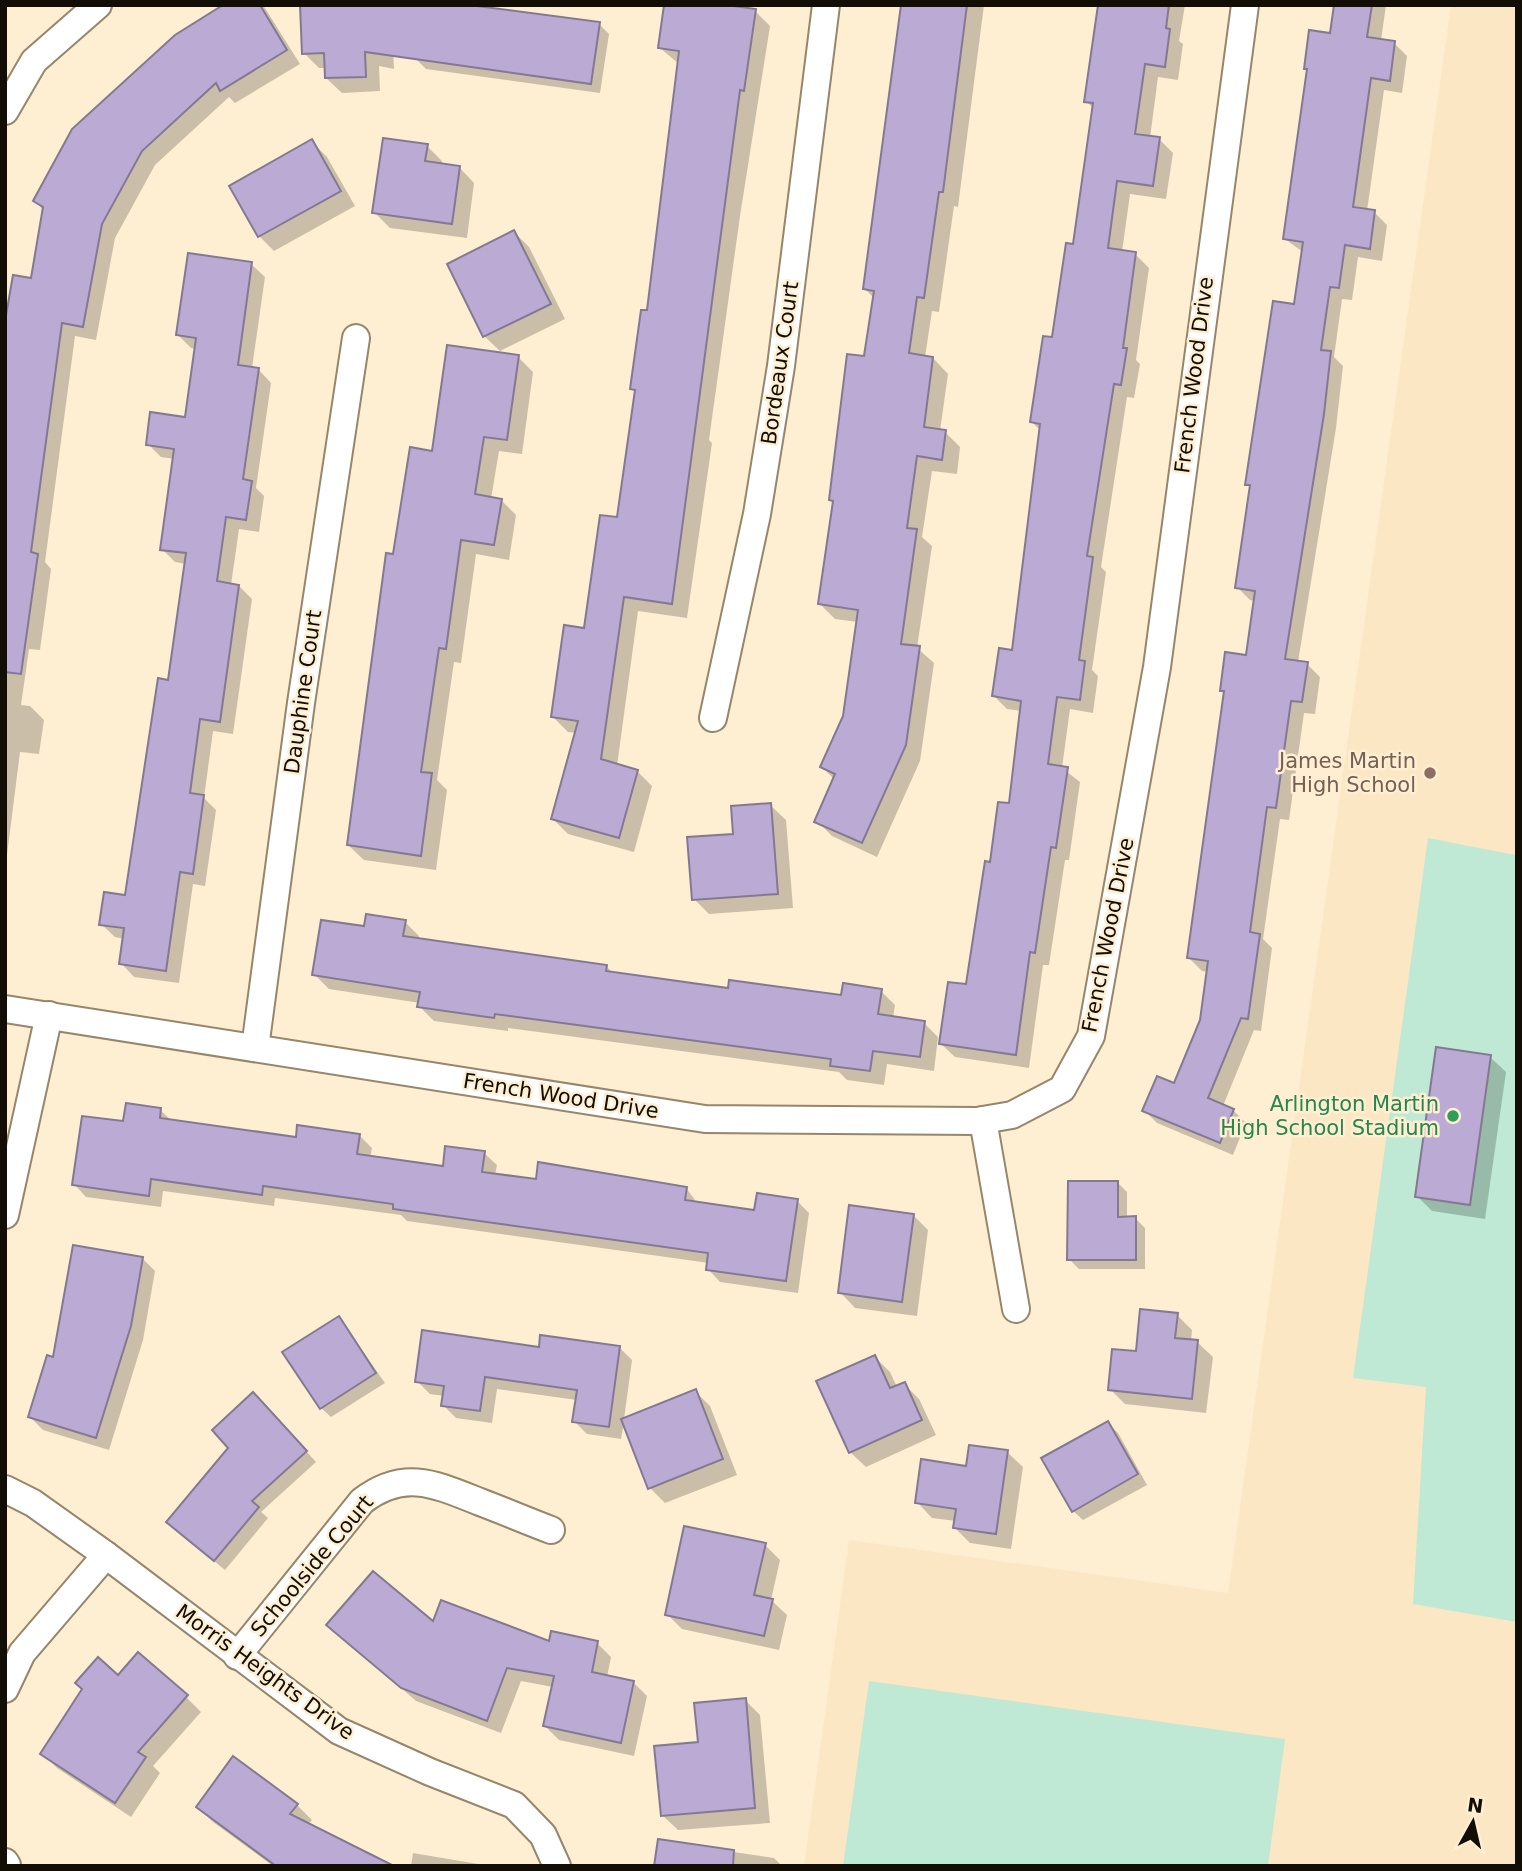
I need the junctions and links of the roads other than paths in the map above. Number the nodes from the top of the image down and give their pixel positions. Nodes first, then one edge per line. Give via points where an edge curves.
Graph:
1 (98, 5) edge
2 (826, 5) edge
3 (1245, 5) edge
4 (5, 111) edge
5 (356, 338) dead end
6 (713, 718) dead end
7 (5, 1009) edge
8 (49, 1015) junction
9 (255, 1048) junction
10 (983, 1120) junction
11 (5, 1215) edge
12 (1016, 1309) dead end
13 (5, 1489) edge
14 (551, 1530) dead end
15 (106, 1556) junction
16 (237, 1656) junction
17 (5, 1689) edge
18 (557, 1866) edge

1 - 4 street via 34,61
2 - 6 street, Bordeaux Court via 779,380 757,514
3 - 10 street, French Wood Drive via 1157,667 1091,1036 1062,1089 1012,1115
5 - 9 street, Dauphine Court
7 - 8 street, French Wood Drive
8 - 9 street, French Wood Drive
8 - 11 street
9 - 10 street, French Wood Drive via 705,1119
10 - 12 street
13 - 15 street, Morris Heights Drive via 33,1503
14 - 16 street, Schoolside Court via 432,1482 402,1482 378,1489 362,1501
15 - 16 street, Morris Heights Drive
15 - 17 street via 22,1653
16 - 18 street, Morris Heights Drive via 339,1731 514,1805 543,1835

